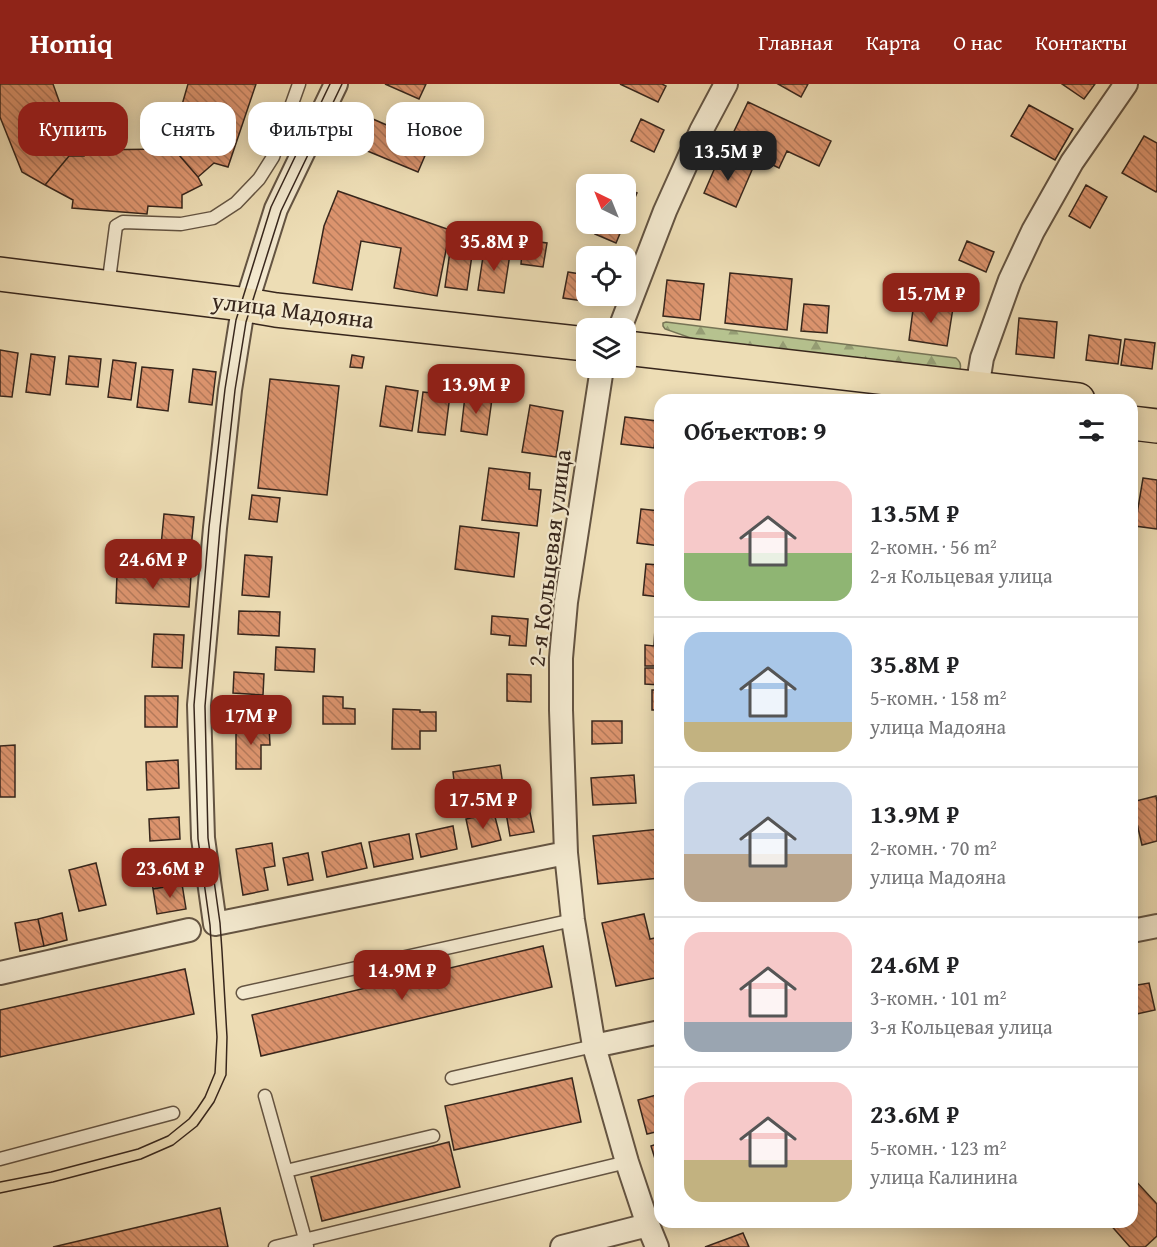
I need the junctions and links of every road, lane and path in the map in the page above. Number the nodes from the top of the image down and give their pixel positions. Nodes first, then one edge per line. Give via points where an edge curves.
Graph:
1 (299, 84) edge
2 (336, 84) edge
3 (726, 84) edge
4 (1126, 84) edge
5 (0, 274) edge
6 (108, 288) junction
7 (0, 295) edge
8 (243, 313) junction
9 (624, 318) edge
10 (576, 343) edge
11 (636, 349) edge
12 (576, 360) edge
13 (636, 367) edge
14 (600, 378) edge
15 (977, 389) junction
16 (877, 394) edge
17 (1023, 394) edge
18 (1138, 407) edge
19 (1157, 409) edge
20 (1138, 424) edge
21 (1157, 426) edge
22 (566, 853) junction
23 (573, 920) junction
24 (1157, 926) edge
25 (189, 930) dead end
26 (1138, 930) edge
27 (0, 973) edge
28 (243, 993) dead end
29 (654, 1033) edge
30 (594, 1046) junction
31 (452, 1078) dead end
32 (264, 1096) dead end
33 (173, 1113) dead end
34 (433, 1136) dead end
35 (0, 1159) edge
36 (627, 1162) junction
37 (286, 1170) junction
38 (648, 1225) junction
39 (306, 1243) edge
40 (275, 1247) edge
41 (562, 1247) edge
42 (657, 1247) edge

1 - 6 lane via 273,157 236,203 213,218 181,224 123,222 116,226
2 - 8 street via 276,209
3 - 9 street via 665,211
4 - 15 street via 1072,162 1033,231 1010,280 982,358
5 - 6 main road, улица Мадояна
6 - 8 main road, улица Мадояна
7 - 8 main road, улица Мадояна via 105,308
8 - 10 main road, улица Мадояна via 276,310
8 - 12 main road, улица Мадояна
8 - 22 street via 214,528 199,705 203,838 215,924
11 - 15 main road
13 - 16 main road
14 - 22 street, 2-я Кольцевая улица via 561,658
15 - 17 main road
18 - 19 main road
20 - 21 main road
22 - 23 street, 2-я Кольцевая улица
23 - 28 lane
23 - 30 street, 2-я Кольцевая улица
24 - 26 street
25 - 27 street
29 - 30 street
30 - 31 lane
30 - 36 street, 2-я Кольцевая улица
32 - 37 lane
33 - 35 lane
34 - 37 lane
36 - 38 street, 2-я Кольцевая улица
36 - 39 lane
37 - 39 lane
38 - 41 street
38 - 42 street, 2-я Кольцевая улица
39 - 40 lane

